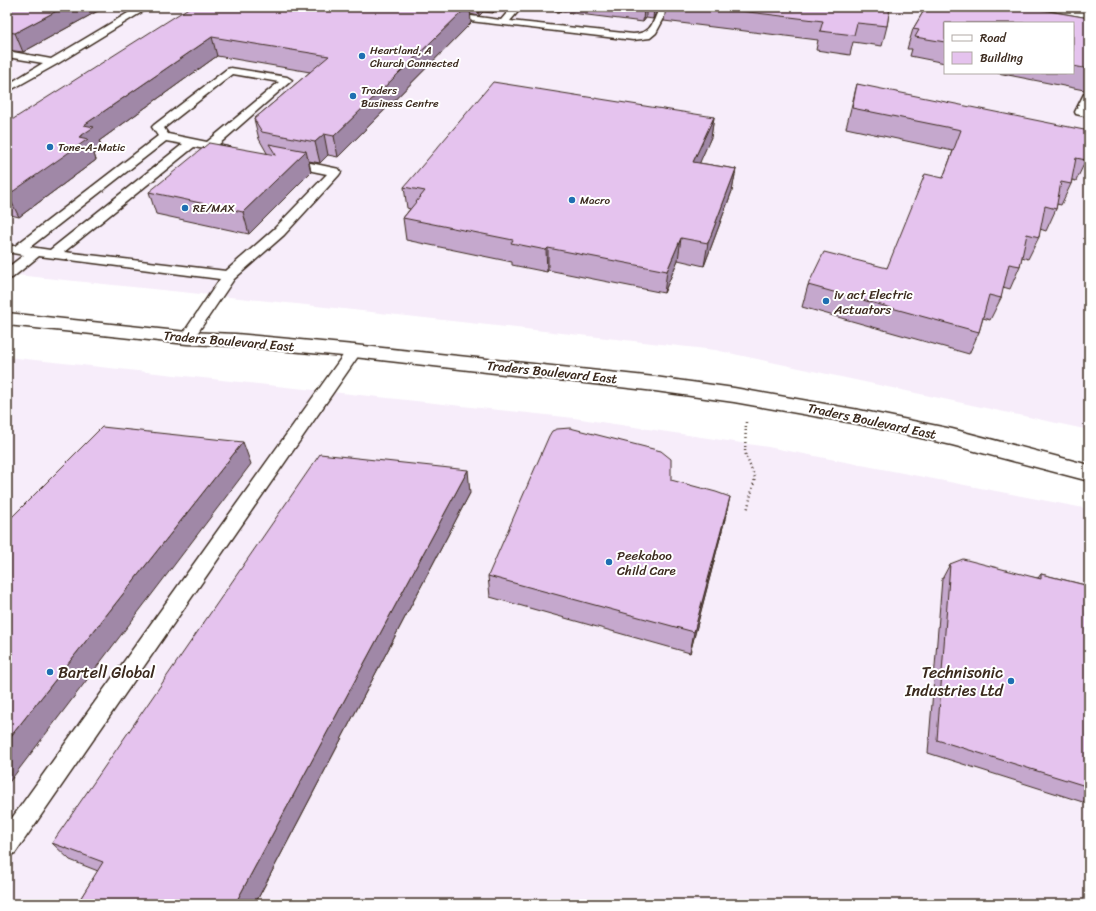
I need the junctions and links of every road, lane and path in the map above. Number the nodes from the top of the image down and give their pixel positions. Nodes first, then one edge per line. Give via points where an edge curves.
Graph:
1 (145, 7) edge
2 (517, 7) edge
3 (665, 7) edge
4 (418, 10) edge
5 (503, 22) junction
6 (7, 54) edge
7 (53, 62) junction
8 (7, 89) edge
9 (1089, 94) edge
10 (1089, 114) edge
11 (164, 137) junction
12 (192, 143) junction
13 (210, 146) junction
14 (241, 153) edge
15 (272, 159) edge
16 (12, 249) edge
17 (36, 252) junction
18 (53, 254) junction
19 (7, 275) edge
20 (229, 276) junction
21 (7, 319) edge
22 (187, 338) junction
23 (354, 352) junction
24 (747, 397) junction
25 (1089, 473) edge
26 (747, 511) dead end
27 (7, 845) edge

1 - 7 lane
2 - 5 lane
3 - 5 lane via 653,31 647,36 633,37
4 - 5 lane
6 - 7 lane
7 - 8 lane
9 - 10 lane via 1080,112
11 - 12 lane
11 - 13 lane via 158,127 231,71 287,80
11 - 16 lane
12 - 13 lane
12 - 18 lane
13 - 14 lane
15 - 20 lane via 335,172 279,232
16 - 17 lane
17 - 18 lane
17 - 19 lane
18 - 20 lane
20 - 22 lane
21 - 22 street, Traders Boulevard East
22 - 23 street, Traders Boulevard East via 236,340
23 - 24 street, Traders Boulevard East via 594,376
23 - 27 lane
24 - 25 street, Traders Boulevard East via 939,434
24 - 26 path via 745,453 755,478

